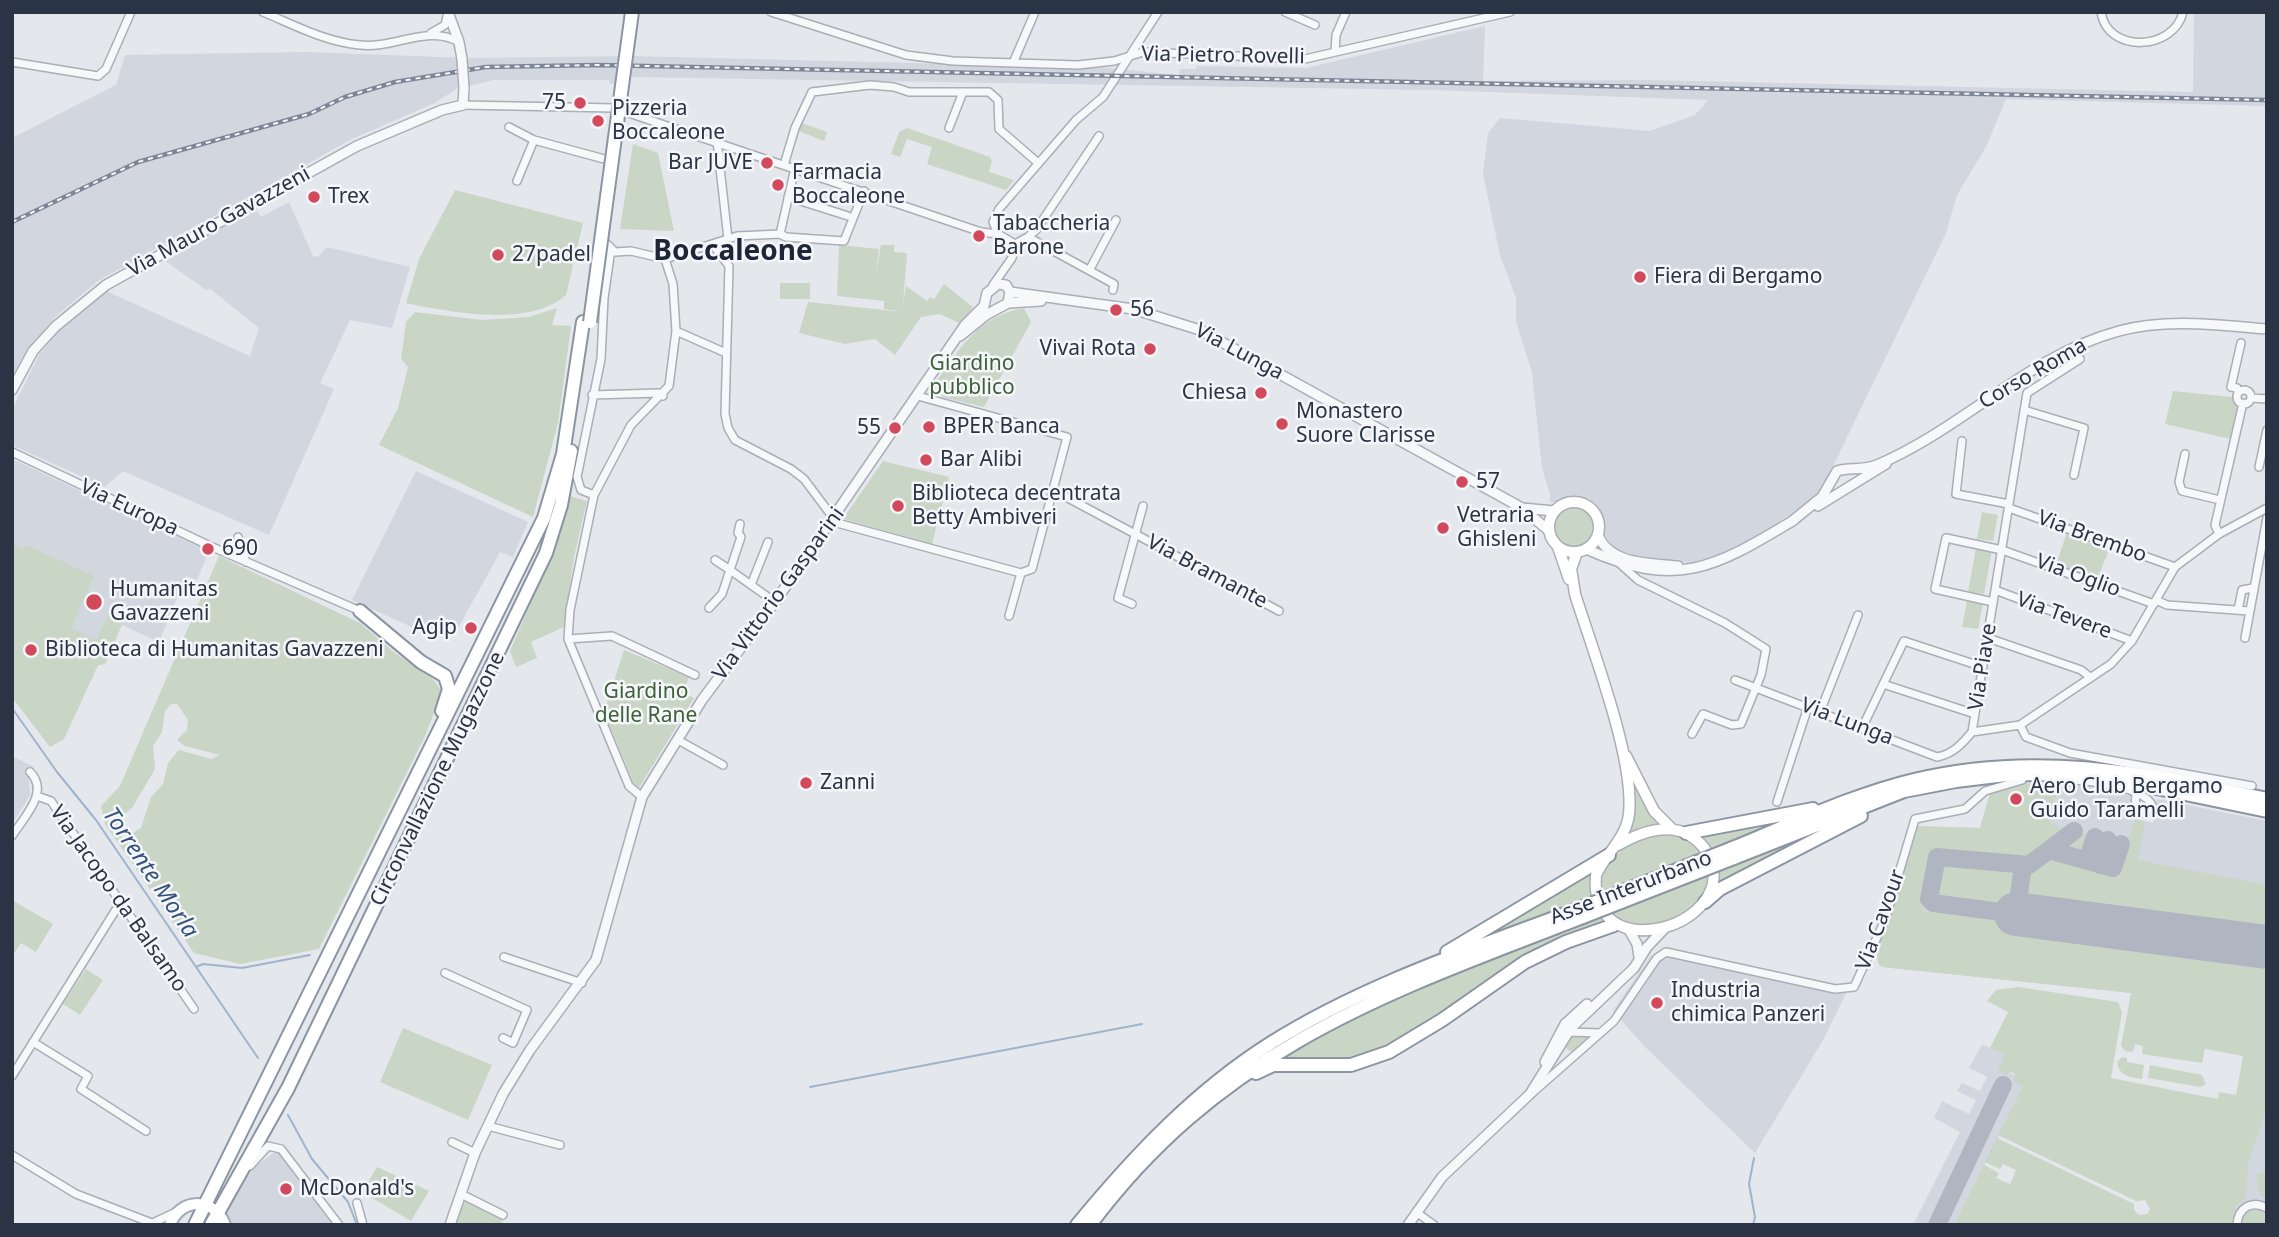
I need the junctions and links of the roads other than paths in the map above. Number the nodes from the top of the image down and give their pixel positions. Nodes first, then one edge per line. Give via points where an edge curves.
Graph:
1 (131, 12) edge
2 (262, 12) edge
3 (448, 12) edge
4 (624, 12) edge
5 (632, 12) edge
6 (771, 12) edge
7 (1035, 12) edge
8 (1158, 12) edge
9 (1286, 12) edge
10 (1346, 12) edge
11 (1510, 12) edge
12 (2101, 12) edge
13 (2183, 12) edge
14 (1315, 25) dead end
15 (427, 35) junction
16 (459, 42) junction
17 (1335, 52) junction
18 (1127, 56) junction
19 (12, 62) edge
20 (1013, 63) junction
21 (963, 92) junction
22 (463, 105) junction
23 (614, 108) junction
24 (509, 127) dead end
25 (949, 128) dead end
26 (1099, 136) dead end
27 (534, 140) junction
28 (717, 141) junction
29 (608, 160) junction
30 (1037, 162) junction
31 (784, 165) junction
32 (795, 168) junction
33 (517, 181) dead end
34 (864, 191) junction
35 (788, 197) junction
36 (848, 216) dead end
37 (1116, 220) dead end
38 (993, 222) junction
39 (981, 232) junction
40 (780, 234) junction
41 (998, 234) junction
42 (1028, 237) junction
43 (728, 239) junction
44 (1015, 244) junction
45 (713, 245) junction
46 (611, 249) junction
47 (666, 259) junction
48 (1090, 269) junction
49 (1004, 273) junction
50 (992, 287) junction
51 (1008, 289) junction
52 (1113, 290) dead end
53 (1051, 300) junction
54 (986, 303) junction
55 (1007, 303) junction
56 (995, 310) junction
57 (586, 322) junction
58 (2267, 329) edge
59 (676, 331) junction
60 (960, 336) junction
61 (2241, 343) dead end
62 (726, 354) junction
63 (2080, 359) dead end
64 (12, 390) edge
65 (2238, 392) junction
66 (592, 395) junction
67 (663, 396) junction
68 (918, 396) junction
69 (2250, 398) junction
70 (2267, 399) edge
71 (2243, 403) junction
72 (2024, 410) junction
73 (2267, 430) edge
74 (1962, 441) dead end
75 (12, 452) edge
76 (2185, 454) dead end
77 (1895, 456) junction
78 (2259, 467) dead end
79 (1849, 471) junction
80 (2074, 475) dead end
81 (1832, 481) junction
82 (1847, 489) junction
83 (1053, 490) junction
84 (594, 495) junction
85 (2220, 500) junction
86 (1143, 506) dead end
87 (2009, 506) junction
88 (1522, 508) junction
89 (2267, 508) edge
90 (1554, 510) junction
91 (2267, 518) edge
92 (833, 519) junction
93 (1791, 522) junction
94 (740, 524) dead end
95 (1548, 530) junction
96 (1136, 534) junction
97 (1598, 534) junction
98 (2219, 534) junction
99 (238, 537) dead end
100 (768, 542) dead end
101 (1558, 547) junction
102 (2002, 550) junction
103 (1582, 551) junction
104 (715, 560) dead end
105 (247, 563) junction
106 (2175, 567) junction
107 (1690, 568) junction
108 (730, 570) junction
109 (1634, 572) junction
110 (1021, 573) junction
111 (751, 585) junction
112 (2253, 588) junction
113 (1995, 590) junction
114 (1575, 594) junction
115 (775, 602) junction
116 (1993, 602) junction
117 (2155, 602) junction
118 (1132, 604) dead end
119 (709, 608) dead end
120 (2238, 610) junction
121 (360, 611) joint
122 (1279, 611) dead end
123 (2249, 611) junction
124 (1858, 615) dead end
125 (1009, 617) dead end
126 (1988, 638) junction
127 (2245, 638) dead end
128 (568, 639) junction
129 (2132, 641) junction
130 (1983, 667) junction
131 (695, 675) dead end
132 (2090, 677) junction
133 (1735, 680) dead end
134 (1883, 684) junction
135 (1757, 688) junction
136 (1808, 707) junction
137 (1820, 712) junction
138 (1975, 714) junction
139 (2020, 725) junction
140 (1862, 728) junction
141 (1972, 732) junction
142 (1692, 734) dead end
143 (678, 740) junction
144 (1620, 742) junction
145 (428, 755) junction
146 (723, 765) dead end
147 (30, 772) dead end
148 (1992, 776) junction
149 (2252, 786) dead end
150 (2136, 793) dead end
151 (37, 796) junction
152 (642, 797) junction
153 (2267, 799) edge
154 (1777, 802) dead end
155 (1838, 807) junction
156 (2267, 811) edge
157 (1672, 829) junction
158 (1686, 833) junction
159 (12, 836) edge
160 (1614, 850) junction
161 (1732, 854) junction
162 (1705, 902) junction
163 (120, 903) junction
164 (1581, 913) junction
165 (1614, 925) junction
166 (1665, 928) junction
167 (1629, 930) junction
168 (504, 957) dead end
169 (1638, 960) junction
170 (1416, 972) junction
171 (445, 974) dead end
172 (582, 983) junction
173 (1615, 986) junction
174 (1581, 1008) junction
175 (194, 1009) dead end
176 (1579, 1019) junction
177 (1563, 1037) junction
178 (1592, 1037) junction
179 (503, 1038) dead end
180 (33, 1042) junction
181 (1550, 1048) junction
182 (1575, 1057) junction
183 (12, 1076) edge
184 (1532, 1093) junction
185 (488, 1126) junction
186 (1179, 1128) junction
187 (146, 1131) dead end
188 (452, 1142) dead end
189 (560, 1145) dead end
190 (475, 1153) junction
191 (12, 1155) edge
192 (232, 1187) junction
193 (461, 1194) junction
194 (357, 1203) dead end
195 (204, 1204) junction
196 (2267, 1208) edge
197 (176, 1212) junction
198 (218, 1212) junction
199 (1416, 1212) junction
200 (503, 1215) dead end
201 (156, 1224) edge
202 (170, 1225) edge
203 (194, 1225) edge
204 (211, 1225) edge
205 (225, 1225) edge
206 (339, 1225) edge
207 (363, 1225) edge
208 (450, 1225) edge
209 (1077, 1225) edge
210 (1090, 1225) edge
211 (1408, 1225) edge
212 (1434, 1225) edge
213 (2237, 1225) edge

1 - 19 street via 106,69 98,76
2 - 15 street via 330,40 360,46
3 - 15 street via 445,25
3 - 16 street
4 - 57 highway
5 - 57 highway, bridge
6 - 20 street, Via Pietro Rovelli via 906,55
7 - 20 street
8 - 18 street
9 - 14 street
10 - 17 street via 1336,35
11 - 17 street, Via Pietro Rovelli
12 - 13 street via 2116,37 2143,42 2167,35
15 - 16 street via 445,34
16 - 22 street, bridge
17 - 18 street, Via Pietro Rovelli via 1305,59 1143,52
18 - 20 street, Via Pietro Rovelli via 1078,65
18 - 30 street via 1103,97
21 - 25 street
21 - 30 street via 995,95 999,129
21 - 31 street via 909,92 870,85 811,96
22 - 23 street
22 - 64 street, Via Mauro Gavazzeni via 357,146 106,285 33,351
23 - 28 street
23 - 29 street
24 - 27 street
26 - 42 street
27 - 29 street
27 - 33 street
28 - 31 street
28 - 43 street
29 - 46 street via 597,235
30 - 38 street
31 - 32 street
32 - 34 street
32 - 35 street
34 - 39 street
34 - 40 street via 844,241
35 - 36 street
35 - 40 street
37 - 48 street
38 - 39 street
38 - 41 street
39 - 41 street
40 - 43 street
41 - 44 street
42 - 44 street
42 - 48 street
43 - 45 street
44 - 49 street, Via Vittorio Gasparini
45 - 47 street
45 - 62 street via 729,269
46 - 47 street
46 - 66 street via 601,359
47 - 59 street
48 - 52 street via 1114,284
49 - 50 street, Via Vittorio Gasparini
49 - 51 street
50 - 51 street
50 - 54 street, Via Vittorio Gasparini
51 - 53 street, Via Lunga
51 - 55 street
53 - 55 street, Via Lunga
53 - 88 street, Via Lunga via 1133,309 1200,330
54 - 56 street
54 - 60 street, Via Vittorio Gasparini
55 - 56 street, Via Vittorio Gasparini
56 - 60 street, Via Vittorio Gasparini
57 - 145 highway, Circonvallazione Mugazzone via 563,454 544,518
57 - 192 highway, Circonvallazione Mugazzone via 561,505 546,553 288,1088
58 - 77 street, Corso Roma via 2173,324 2120,330 2093,339
59 - 62 street
59 - 67 street via 669,386
60 - 68 street, Via Vittorio Gasparini
61 - 65 street via 2231,387
62 - 92 street via 726,423 732,436 804,479
63 - 72 street, Via Piave via 2029,389
65 - 69 street via 2245,390
65 - 71 street via 2237,399
66 - 67 street
66 - 84 street via 577,482
67 - 84 street via 631,425
68 - 83 street via 1067,437
68 - 92 street, Via Vittorio Gasparini
69 - 70 street
69 - 71 street
71 - 85 street
72 - 80 street via 2084,428
72 - 87 street, Via Piave
73 - 78 street
74 - 87 street via 1956,494
75 - 105 street, Via Europa
76 - 85 street via 2179,482 2182,491
77 - 79 street, Corso Roma
77 - 82 street, Corso Roma
79 - 81 street, Corso Roma via 1837,471
79 - 82 street via 1854,477
81 - 82 street via 1836,489
81 - 93 street, Via Lunga via 1822,496
82 - 93 street, Via Lunga
83 - 96 street, Via Bramante
83 - 110 street via 1032,569
84 - 128 street via 569,610
85 - 98 street via 2215,525
86 - 96 street, Via Bramante
87 - 102 street, Via Piave
87 - 106 street, Via Brembo
88 - 90 street, Via Lunga
88 - 95 street, Via Lunga
89 - 98 street
90 - 95 main road
90 - 97 main road, Via Lunga via 1570,502 1584,503 1597,516
91 - 112 street
92 - 110 street
92 - 115 street, Via Vittorio Gasparini
93 - 107 street, Via Lunga via 1736,555
94 - 108 street via 741,537
95 - 101 main road, Via Lunga
96 - 118 street, Via Bramante via 1118,598
96 - 122 street, Via Bramante
97 - 103 main road
97 - 107 street, Via Lunga via 1606,549 1623,558
98 - 106 street
99 - 105 street
100 - 111 street
101 - 103 main road, Via Lunga
101 - 114 main road
102 - 113 street, Via Piave
102 - 116 street, Via Piave via 1947,538 1934,586 1939,591
102 - 117 street, Via Oglio
103 - 109 street, Via Lunga
103 - 114 main road via 1571,569
104 - 108 street
105 - 121 street, Via Europa
106 - 117 street
107 - 109 street, Via Lunga
108 - 111 street
108 - 119 street via 722,594
109 - 135 street, Via Lunga via 1765,645 1766,661
110 - 125 street
111 - 115 street
112 - 120 street via 2242,590
112 - 123 street
113 - 116 street, Via Piave
113 - 129 street, Via Tevere
114 - 144 main road
115 - 143 street, Via Vittorio Gasparini
116 - 126 street, Via Piave
117 - 120 street, Via Oglio
117 - 129 street
120 - 123 street, Via Oglio
121 - 145 highway via 447,680 449,689
123 - 127 street
124 - 137 street
126 - 130 street, Via Piave
126 - 132 street
128 - 131 street via 612,636
128 - 152 street via 629,786
129 - 132 street via 2111,664
130 - 134 street via 1904,641
130 - 138 street, Via Piave
132 - 139 street
133 - 135 street, Via Lunga
134 - 138 street
134 - 140 street
135 - 136 street, Via Lunga
135 - 142 street, Via Lunga via 1741,724 1703,714
136 - 137 street, Via Lunga
136 - 154 street
137 - 140 street, Via Lunga
138 - 141 street, Via Piave
139 - 141 street
139 - 149 street via 2026,737 2070,753
140 - 141 street, Via Lunga via 1937,757 1961,745
143 - 146 street
143 - 152 street, Via Vittorio Gasparini
144 - 157 main road via 1654,811
144 - 160 main road via 1629,814
145 - 195 highway, Circonvallazione Mugazzone
147 - 151 street via 38,780
148 - 156 highway, Asse Interurbano via 2094,775
148 - 161 highway, Asse Interurbano via 1904,791
148 - 162 highway via 1881,805
150 - 178 street, Via Cavour via 2077,780 2015,780 1985,791 1965,809 1920,817 1912,825 1881,930 1854,987 1835,989 1666,951 1626,1005
151 - 159 street
151 - 163 street, Via Jacopo da Balsamo via 51,802
152 - 172 street, Via Vittorio Gasparini via 596,960
153 - 155 highway, Asse Interurbano via 2122,771 2027,764 1911,780
155 - 158 highway
155 - 161 highway, Asse Interurbano
157 - 158 main road
157 - 160 main road via 1643,833
158 - 162 main road via 1702,845 1712,863 1713,880
160 - 165 main road via 1597,875 1597,895
160 - 170 highway via 1419,966
161 - 164 highway, Asse Interurbano, bridge
162 - 166 main road
163 - 175 street, Via Jacopo da Balsamo
163 - 180 street
164 - 170 highway, Asse Interurbano
164 - 186 highway, Asse Interurbano via 1333,1020 1250,1070
165 - 167 main road
165 - 186 highway via 1525,962 1389,1052 1351,1065 1273,1065
166 - 167 main road
166 - 169 street
167 - 169 street via 1637,944
168 - 172 street
169 - 173 street
170 - 209 highway, Asse Interurbano via 1288,1033 1232,1071 1149,1142
171 - 179 street via 527,1010 513,1043
172 - 185 street, Via Vittorio Gasparini via 519,1067
173 - 174 street
173 - 176 street
174 - 177 street
174 - 181 street
176 - 177 street
176 - 178 street
177 - 178 street
177 - 181 street
177 - 182 street via 1565,1053
177 - 184 street
178 - 182 street
180 - 183 street
180 - 187 street via 88,1076 81,1089
181 - 184 street
182 - 184 street
184 - 199 street via 1442,1177
185 - 189 street
185 - 190 street, Via Vittorio Gasparini
186 - 210 highway, Asse Interurbano
188 - 190 street
190 - 193 street, Via Vittorio Gasparini
191 - 201 street via 76,1194
192 - 198 highway, Circonvallazione Mugazzone
192 - 206 street via 262,1149 278,1146
193 - 200 street
193 - 208 street, Via Vittorio Gasparini
194 - 207 street
195 - 197 main road via 189,1204
195 - 198 main road
195 - 203 highway, Circonvallazione Mugazzone
196 - 213 street via 2246,1206
197 - 201 street
197 - 202 main road
198 - 204 highway, Circonvallazione Mugazzone
198 - 205 main road
199 - 211 street
199 - 212 street

